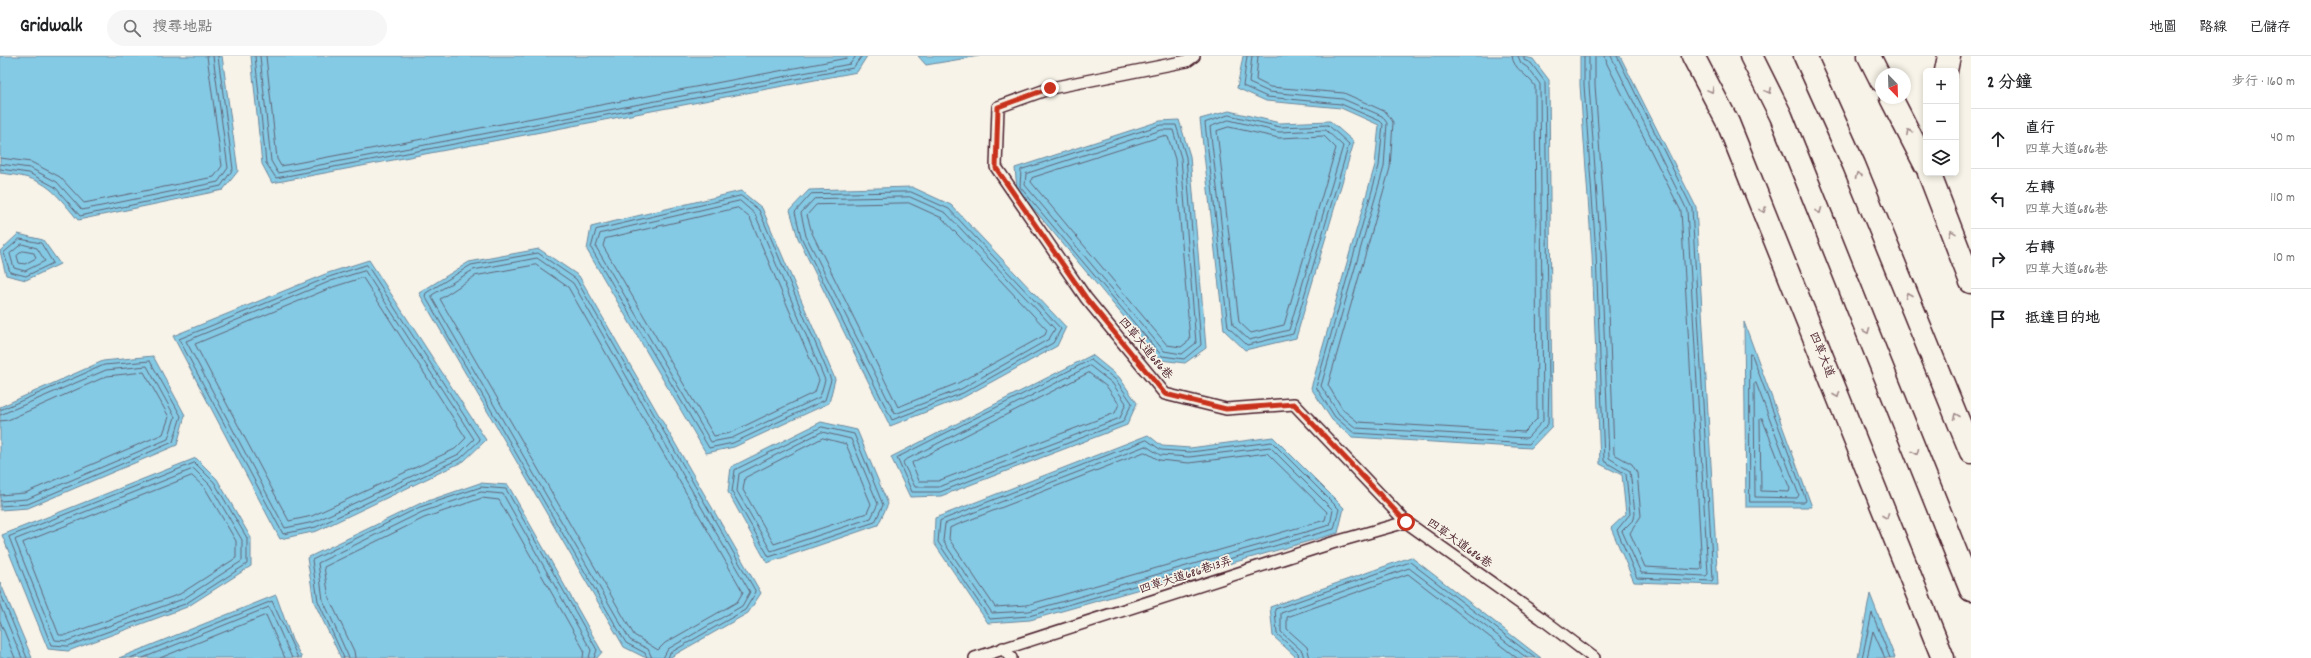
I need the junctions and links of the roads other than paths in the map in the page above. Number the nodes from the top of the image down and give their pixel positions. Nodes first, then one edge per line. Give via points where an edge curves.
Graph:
1 (1194, 56) edge
2 (1693, 56) edge
3 (1752, 56) edge
4 (1805, 56) edge
5 (1869, 56) edge
6 (1949, 56) edge
7 (1875, 68) edge
8 (1947, 68) edge
9 (1894, 104) edge
10 (1923, 158) edge
11 (1931, 176) edge
12 (1971, 282) edge
13 (1971, 452) edge
14 (1406, 522) junction
15 (1971, 590) edge
16 (1003, 648) junction
17 (975, 658) edge
18 (1011, 658) edge
19 (1594, 658) edge
20 (1943, 658) edge

1 - 14 lane, 四草大道686巷 via 1187,61 1050,88 998,107 996,168 1086,298 1165,394 1226,409 1294,404
2 -> 20 street, 四草大道 via 1728,123
3 -> 15 street via 1781,116
13 -> 4 street via 1854,165
5 - 7 street
6 - 8 street
10 -> 9 street
12 -> 11 street
14 - 16 lane, 四草大道686巷13弄
14 - 19 lane, 四草大道686巷
16 - 17 lane, 四草大道686巷13弄
16 - 18 lane

